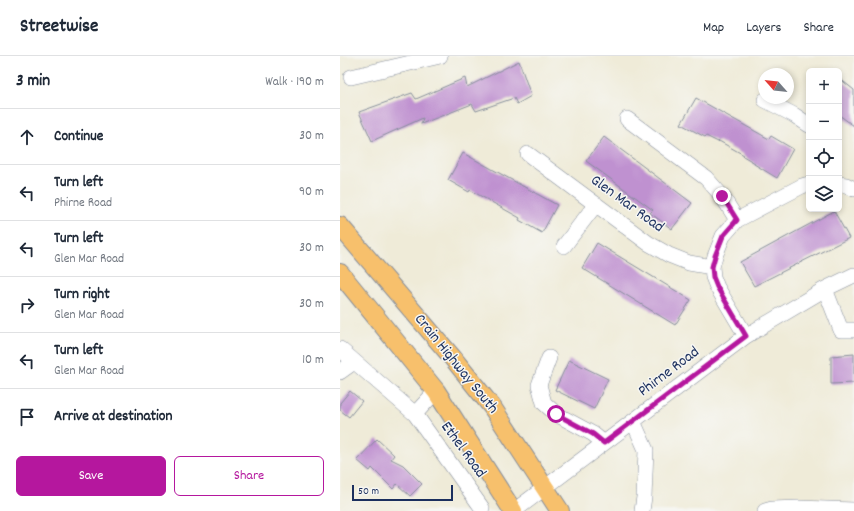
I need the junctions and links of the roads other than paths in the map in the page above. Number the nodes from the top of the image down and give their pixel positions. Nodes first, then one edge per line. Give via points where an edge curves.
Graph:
1 (440, 56) edge
2 (351, 77) dead end
3 (773, 104) edge
4 (627, 119) dead end
5 (806, 123) edge
6 (528, 154) dead end
7 (842, 184) edge
8 (806, 185) edge
9 (854, 189) edge
10 (596, 204) junction
11 (737, 220) junction
12 (340, 226) edge
13 (564, 246) dead end
14 (712, 267) junction
15 (340, 273) edge
16 (854, 275) edge
17 (825, 289) junction
18 (854, 330) edge
19 (746, 336) junction
20 (340, 349) edge
21 (549, 358) dead end
22 (354, 362) junction
23 (340, 372) edge
24 (436, 391) junction
25 (415, 414) junction
26 (633, 422) junction
27 (604, 443) junction
28 (545, 488) junction
29 (482, 508) dead end
30 (854, 510) edge
31 (513, 511) edge
32 (560, 511) edge
33 (642, 511) edge
34 (765, 511) edge

1 - 2 street
3 - 5 street
4 - 11 street via 706,178 722,196
6 - 10 street, Glen Mar Road
7 - 9 street
8 - 11 street
10 - 13 street
10 - 14 street, Glen Mar Road via 669,256
11 - 14 street via 723,236
12 - 28 main road, Crain Highway South via 492,407
14 - 19 street via 717,287
15 - 24 main road, Crain Highway South
16 - 17 street, Phirne Road
17 - 18 street via 841,330
17 - 19 street, Phirne Road
19 - 26 street, Phirne Road
20 - 22 street, Ethel Road
21 - 27 street via 540,385 544,403 556,414 593,434
22 - 23 street
22 - 25 street, Ethel Road
24 - 25 street
24 - 31 main road, Crain Highway South
25 - 29 street, Ethel Road
26 - 27 street, Phirne Road
26 - 33 street via 646,450
27 - 28 street, Phirne Road
28 - 31 street, Phirne Road
28 - 32 main road, Crain Highway South
30 - 34 street via 799,508

